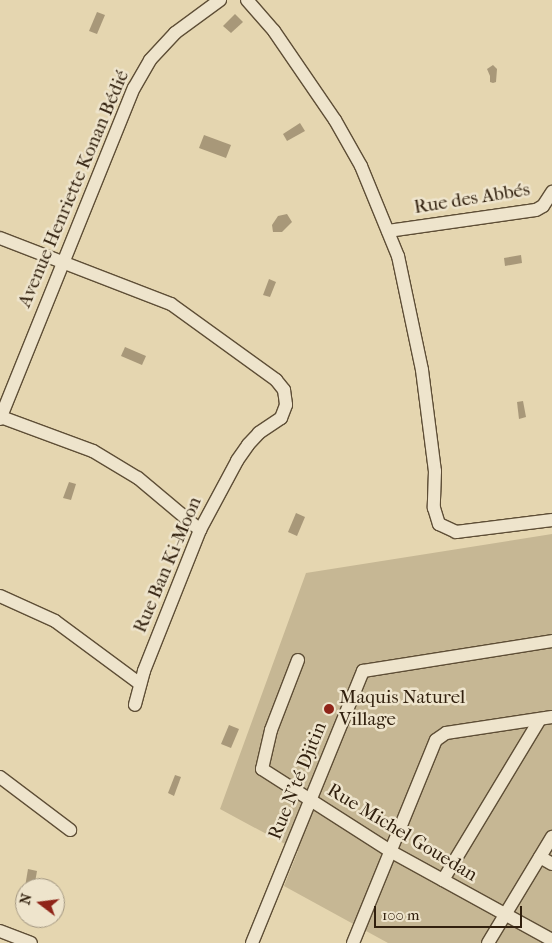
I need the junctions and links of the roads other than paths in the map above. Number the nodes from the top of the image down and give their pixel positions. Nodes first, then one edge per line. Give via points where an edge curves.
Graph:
1 (220, 0) edge
2 (247, 0) edge
3 (552, 192) edge
4 (388, 231) junction
5 (0, 238) edge
6 (63, 262) junction
7 (0, 418) edge
8 (552, 520) edge
9 (200, 530) junction
10 (0, 596) edge
11 (552, 641) edge
12 (298, 660) dead end
13 (140, 684) junction
14 (135, 705) dead end
15 (546, 718) edge
16 (0, 777) edge
17 (311, 800) junction
18 (70, 830) dead end
19 (552, 837) edge
20 (390, 851) junction
21 (540, 857) junction
22 (552, 864) edge
23 (443, 880) junction
24 (505, 916) junction
25 (0, 932) edge
26 (552, 940) edge
27 (31, 943) edge
28 (252, 943) edge
29 (352, 943) edge
30 (488, 943) edge

1 - 6 street, Avenue Henriette Konan Bédié via 175,33 150,60 134,88
2 - 4 street via 274,31 335,120 361,166
3 - 4 street, Rue des Abbés via 543,206 536,210
4 - 8 street via 398,256 422,370 435,471 434,508 439,524 456,532
5 - 6 street
6 - 7 street, Avenue Henriette Konan Bédié
6 - 9 street, Rue Ban Ki-Moon via 171,304 276,380 284,390 286,405 281,418 248,444
7 - 9 street via 93,451 138,478
9 - 13 street, Rue Ban Ki-Moon
10 - 13 street via 55,621
11 - 17 street, Rue N'té Djitin via 363,671
12 - 17 street, Rue Michel Gouedan via 271,730 262,769
13 - 14 street, Rue Ban Ki-Moon
15 - 20 street via 440,735
15 - 23 street
16 - 18 street
17 - 20 street, Rue Michel Gouedan
17 - 28 street, Rue N'té Djitin
19 - 21 street
20 - 23 street, Rue Michel Gouedan
20 - 29 street
21 - 22 street
21 - 24 street
23 - 24 street, Rue Michel Gouedan
24 - 26 street, Rue Michel Gouedan
24 - 30 street
25 - 27 street

